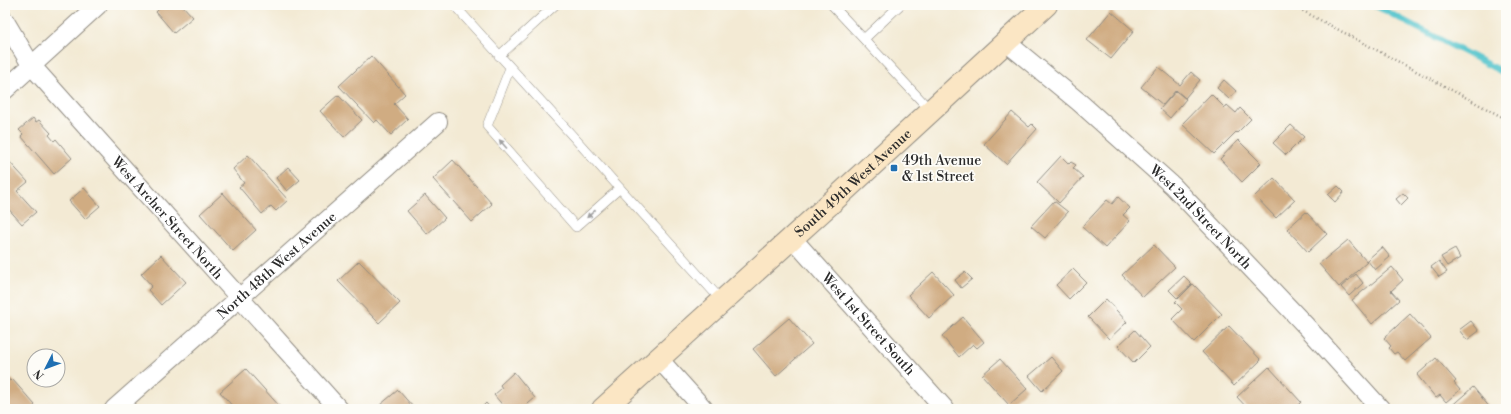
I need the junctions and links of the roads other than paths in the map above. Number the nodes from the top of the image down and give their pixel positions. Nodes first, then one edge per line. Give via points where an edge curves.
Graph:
1 (98, 5) edge
2 (454, 5) edge
3 (555, 5) edge
4 (832, 5) edge
5 (900, 5) edge
6 (1046, 5) edge
7 (5, 21) edge
8 (864, 39) junction
9 (1006, 42) junction
10 (499, 56) junction
11 (31, 66) junction
12 (510, 68) junction
13 (5, 90) edge
14 (931, 111) junction
15 (438, 122) dead end
16 (620, 188) junction
17 (792, 238) junction
18 (239, 299) junction
19 (722, 301) junction
20 (658, 358) junction
21 (114, 409) edge
22 (338, 409) edge
23 (603, 409) edge
24 (704, 409) edge
25 (945, 409) edge
26 (1381, 409) edge

1 - 11 street
2 - 10 lane
3 - 10 lane
4 - 8 lane
5 - 8 lane
6 - 9 street, South 49th West Avenue
7 - 11 street, West Archer Street North
8 - 14 lane
9 - 14 street, South 49th West Avenue
9 - 26 street, West 2nd Street North via 1080,102 1173,186
10 - 12 lane
11 - 13 street
11 - 18 street, West Archer Street North
12 - 16 lane
16 -> 12 lane via 576,227 487,126
14 - 17 street, South 49th West Avenue
15 - 18 street, North 48th West Avenue
16 - 19 lane
17 - 19 street, South 49th West Avenue
17 - 25 street, West 1st Street South
18 - 21 street, North 48th West Avenue
18 - 22 street, West Archer Street North
19 - 20 street, South 49th West Avenue
20 - 23 street, South 49th West Avenue
20 - 24 street

